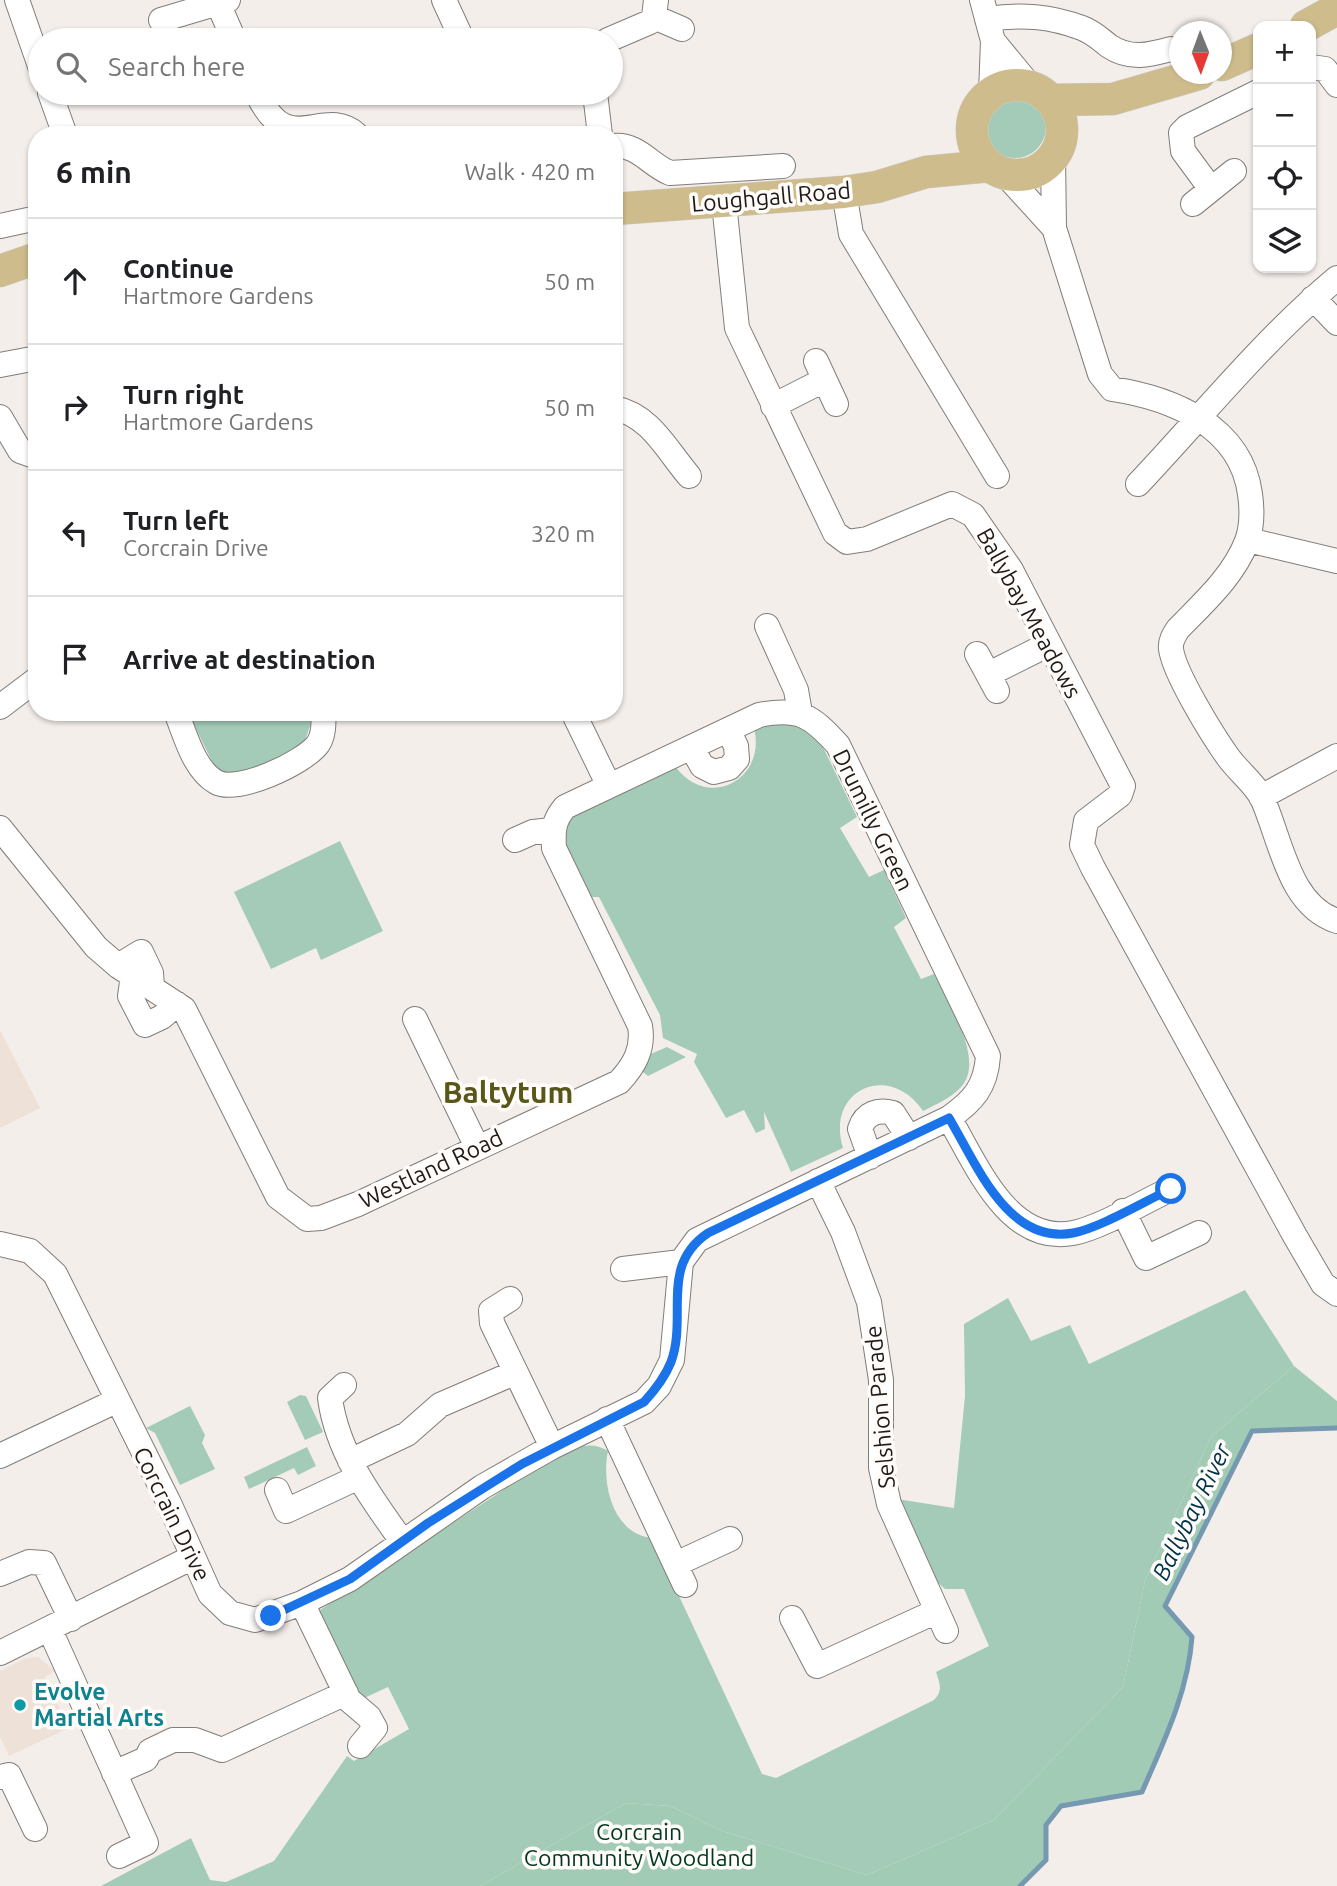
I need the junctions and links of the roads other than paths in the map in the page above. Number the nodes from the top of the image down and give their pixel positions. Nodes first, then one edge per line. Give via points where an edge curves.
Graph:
1 (17, 0) edge
2 (444, 0) edge
3 (223, 1) edge
4 (655, 8) edge
5 (1337, 9) edge
6 (161, 20) dead end
7 (987, 20) edge
8 (1315, 21) edge
9 (231, 28) edge
10 (457, 28) edge
11 (681, 29) dead end
12 (623, 30) edge
13 (28, 32) edge
14 (1169, 48) edge
15 (1253, 51) edge
16 (1232, 61) edge
17 (1316, 67) edge
18 (1169, 83) edge
19 (1337, 85) edge
20 (991, 93) junction
21 (1041, 94) junction
22 (1253, 94) edge
23 (1113, 99) junction
24 (54, 105) edge
25 (263, 105) edge
26 (596, 105) edge
27 (62, 126) edge
28 (281, 126) edge
29 (599, 126) edge
30 (972, 130) junction
31 (623, 145) edge
32 (1057, 149) junction
33 (783, 166) dead end
34 (996, 169) junction
35 (1234, 171) dead end
36 (926, 172) junction
37 (844, 192) junction
38 (724, 203) junction
39 (623, 209) edge
40 (28, 220) edge
41 (0, 226) edge
42 (1054, 228) junction
43 (28, 261) edge
44 (0, 271) edge
45 (1337, 278) edge
46 (1313, 298) junction
47 (1337, 323) edge
48 (28, 359) edge
49 (1, 361) edge
50 (836, 404) dead end
51 (773, 406) junction
52 (623, 410) edge
53 (1199, 416) junction
54 (0, 417) edge
55 (28, 454) edge
56 (689, 475) dead end
57 (997, 476) dead end
58 (1138, 484) dead end
59 (1248, 540) junction
60 (1337, 561) edge
61 (767, 626) dead end
62 (1049, 644) junction
63 (988, 673) dead end
64 (28, 686) edge
65 (0, 707) edge
66 (800, 713) junction
67 (180, 721) edge
68 (324, 721) edge
69 (577, 721) edge
70 (728, 730) junction
71 (692, 748) junction
72 (1337, 757) edge
73 (609, 786) junction
74 (1261, 797) junction
75 (0, 828) edge
76 (552, 830) junction
77 (514, 840) dead end
78 (1337, 921) edge
79 (134, 976) junction
80 (177, 1004) junction
81 (415, 1019) dead end
82 (949, 1118) junction
83 (909, 1138) junction
84 (477, 1147) junction
85 (870, 1157) junction
86 (818, 1181) junction
87 (1171, 1189) dead end
88 (1123, 1211) junction
89 (1199, 1233) dead end
90 (0, 1244) edge
91 (681, 1262) junction
92 (624, 1269) dead end
93 (1337, 1294) edge
94 (510, 1299) dead end
95 (514, 1373) junction
96 (344, 1385) dead end
97 (116, 1401) junction
98 (607, 1419) junction
99 (552, 1447) junction
100 (0, 1456) edge
101 (355, 1469) junction
102 (277, 1490) dead end
103 (730, 1539) dead end
104 (402, 1541) junction
105 (193, 1557) junction
106 (0, 1574) edge
107 (302, 1603) junction
108 (792, 1618) dead end
109 (60, 1624) junction
110 (0, 1653) edge
111 (346, 1693) junction
112 (360, 1746) dead end
113 (114, 1773) junction
114 (0, 1777) edge
115 (35, 1829) dead end
116 (119, 1856) dead end

1 - 13 street
2 - 10 street
3 - 6 street
3 - 9 street
4 - 11 street
4 - 12 street
5 - 8 main road
7 - 14 street via 1021,15 1053,19 1084,29 1119,52 1137,56
7 - 20 street
7 - 21 street
15 - 16 main road
17 - 19 street via 1325,69
18 - 23 main road
20 - 21 main road via 1018,85
20 - 30 main road via 974,115
21 - 23 main road
21 - 32 main road via 1058,113 1062,128
22 - 35 street via 1181,133 1183,151 1202,197
23 - 32 main road
24 - 27 street
25 - 28 street
26 - 29 street
30 - 34 main road via 977,150
30 - 36 main road, Loughgall Road
31 - 33 street via 670,173
32 - 34 main road via 1044,166 1031,173
32 - 42 street
34 - 36 main road, Loughgall Road
34 - 42 street
36 - 37 main road, Loughgall Road
37 - 38 main road, Loughgall Road
37 - 57 street via 851,234
38 - 39 main road, Loughgall Road
38 - 51 street, Ballybay Meadows via 737,328
40 - 41 street
42 - 53 street via 1101,374 1112,389 1143,394
43 - 44 main road
45 - 46 street
46 - 47 street
46 - 53 street
48 - 49 street
50 - 51 street via 820,371
51 - 62 street, Ballybay Meadows via 835,533 847,542 867,539 933,510 951,504 963,507 986,530
52 - 56 street via 646,422
53 - 58 street
53 - 59 street via 1236,451 1248,479 1252,508
54 - 55 street via 20,451
59 - 60 street
59 - 74 street via 1220,585 1178,629 1171,645 1189,692 1228,756
61 - 66 street via 796,690
62 - 63 street
62 - 93 street, Ballybay Meadows via 1123,786 1120,795 1086,821 1082,845 1323,1284
64 - 65 street
66 - 70 street via 759,715
66 - 82 street, Drumilly Green via 819,723 838,745 983,1042 988,1056 983,1084 969,1105
67 - 68 street via 201,769 214,782 244,786 299,760 318,744
69 - 73 street
70 - 71 street
70 - 71 street via 737,759 729,768 713,772 702,766
71 - 73 street
72 - 74 street
73 - 76 street via 565,807
74 - 78 street via 1297,886 1310,906
75 - 79 street, Westland Road via 96,947
76 - 77 street
76 - 84 street, Westland Road via 554,848 640,1026 638,1054 634,1067 619,1082
79 - 80 street, Westland Road
79 - 80 street via 130,996 145,1025
80 - 84 street, Westland Road via 184,1009 278,1197 307,1219 358,1204
81 - 84 street
82 - 83 street
82 - 88 street via 1009,1214 1031,1229 1076,1233
83 - 85 street
83 - 85 street via 893,1113 871,1113 860,1129
85 - 86 street
86 - 91 street via 708,1233
86 - 108 street, Selshion Parade via 869,1303 881,1380 881,1468 889,1504 942,1621 817,1666
87 - 88 street
88 - 89 street via 1146,1258
90 - 97 street, Corcrain Drive via 30,1251 55,1274
91 - 92 street
91 - 98 street, Corcrain Drive via 672,1360 659,1386 644,1402
94 - 95 street via 491,1311
95 - 99 street
95 - 101 street via 440,1405
96 - 101 street via 330,1398 334,1426
97 - 100 street
97 - 105 street, Corcrain Drive
98 - 99 street, Corcrain Drive
98 - 103 street via 681,1575
99 - 104 street, Corcrain Drive
101 - 102 street via 286,1511
101 - 104 street
104 - 107 street, Corcrain Drive via 350,1579
105 - 107 street, Corcrain Drive via 210,1594 230,1613 255,1620
105 - 109 street
106 - 109 street via 29,1562 44,1563
107 - 111 street
109 - 110 street
109 - 113 street
111 - 112 street via 375,1728
111 - 113 street via 222,1750 195,1740 173,1740
113 - 116 street via 146,1843
114 - 115 street via 9,1775

